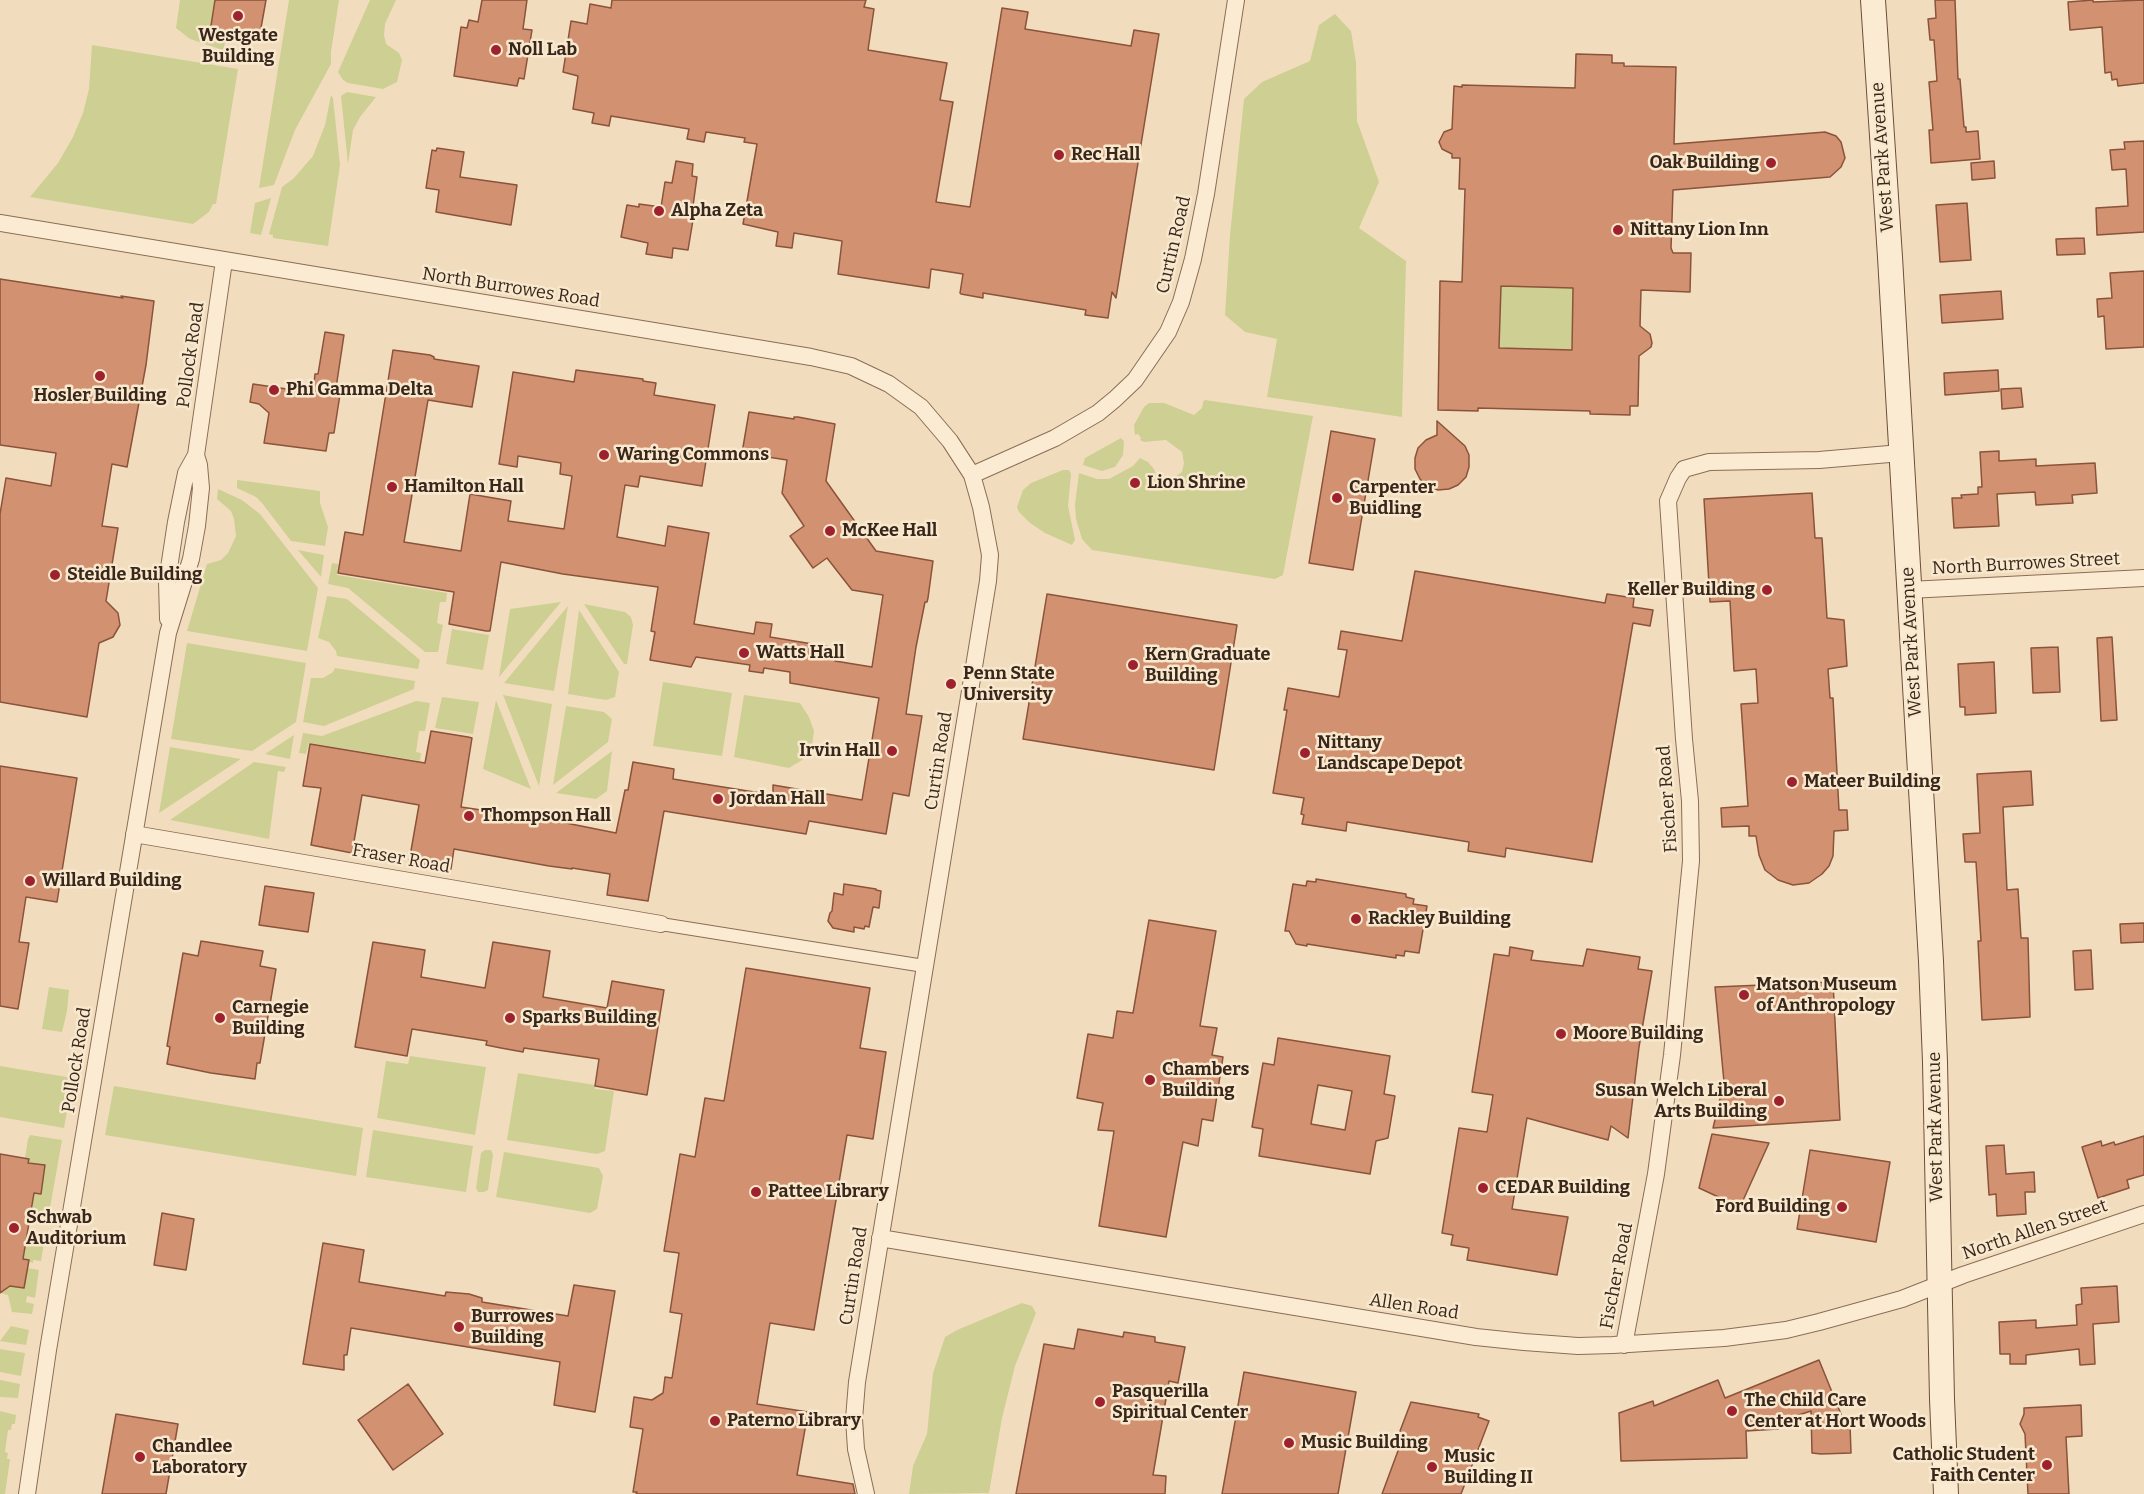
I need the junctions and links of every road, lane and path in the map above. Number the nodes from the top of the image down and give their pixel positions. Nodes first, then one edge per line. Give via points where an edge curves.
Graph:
1 (1236, 0) edge
2 (1873, 0) edge
3 (0, 223) edge
4 (224, 261) junction
5 (1901, 453) junction
6 (972, 475) junction
7 (2144, 578) edge
8 (1910, 590) junction
9 (134, 834) junction
10 (661, 924) joint
11 (924, 966) junction
12 (2144, 1214) edge
13 (880, 1238) junction
14 (1939, 1284) junction
15 (1624, 1344) junction
16 (27, 1494) edge
17 (866, 1494) edge
18 (1946, 1494) edge

1 - 6 street, Curtin Road via 1193,259 1185,292 1168,332 1135,380 1098,413 1055,438
2 - 5 main road, West Park Avenue
3 - 4 street, North Burrowes Road
4 - 6 street, North Burrowes Road via 851,366 889,384 921,407
4 - 9 street, Pollock Road via 196,455 186,473 176,522 167,581 168,633
5 - 8 main road, West Park Avenue
5 - 15 street, Fischer Road via 1819,460 1708,462 1684,469 1668,501 1691,811 1691,861 1656,1174
6 - 11 street, Curtin Road via 990,555 988,581
7 - 8 street, North Burrowes Street
8 - 14 main road, West Park Avenue via 1935,1062
9 - 10 street, Fraser Road
9 - 16 street, Pollock Road
10 - 11 street
11 - 13 street, Curtin Road
12 - 14 street, North Allen Street
13 - 15 street, Allen Road via 1476,1336 1572,1345
13 - 17 street, Curtin Road via 854,1419
14 - 15 street, Allen Road via 1902,1299 1785,1330
14 - 18 main road, West Park Avenue

